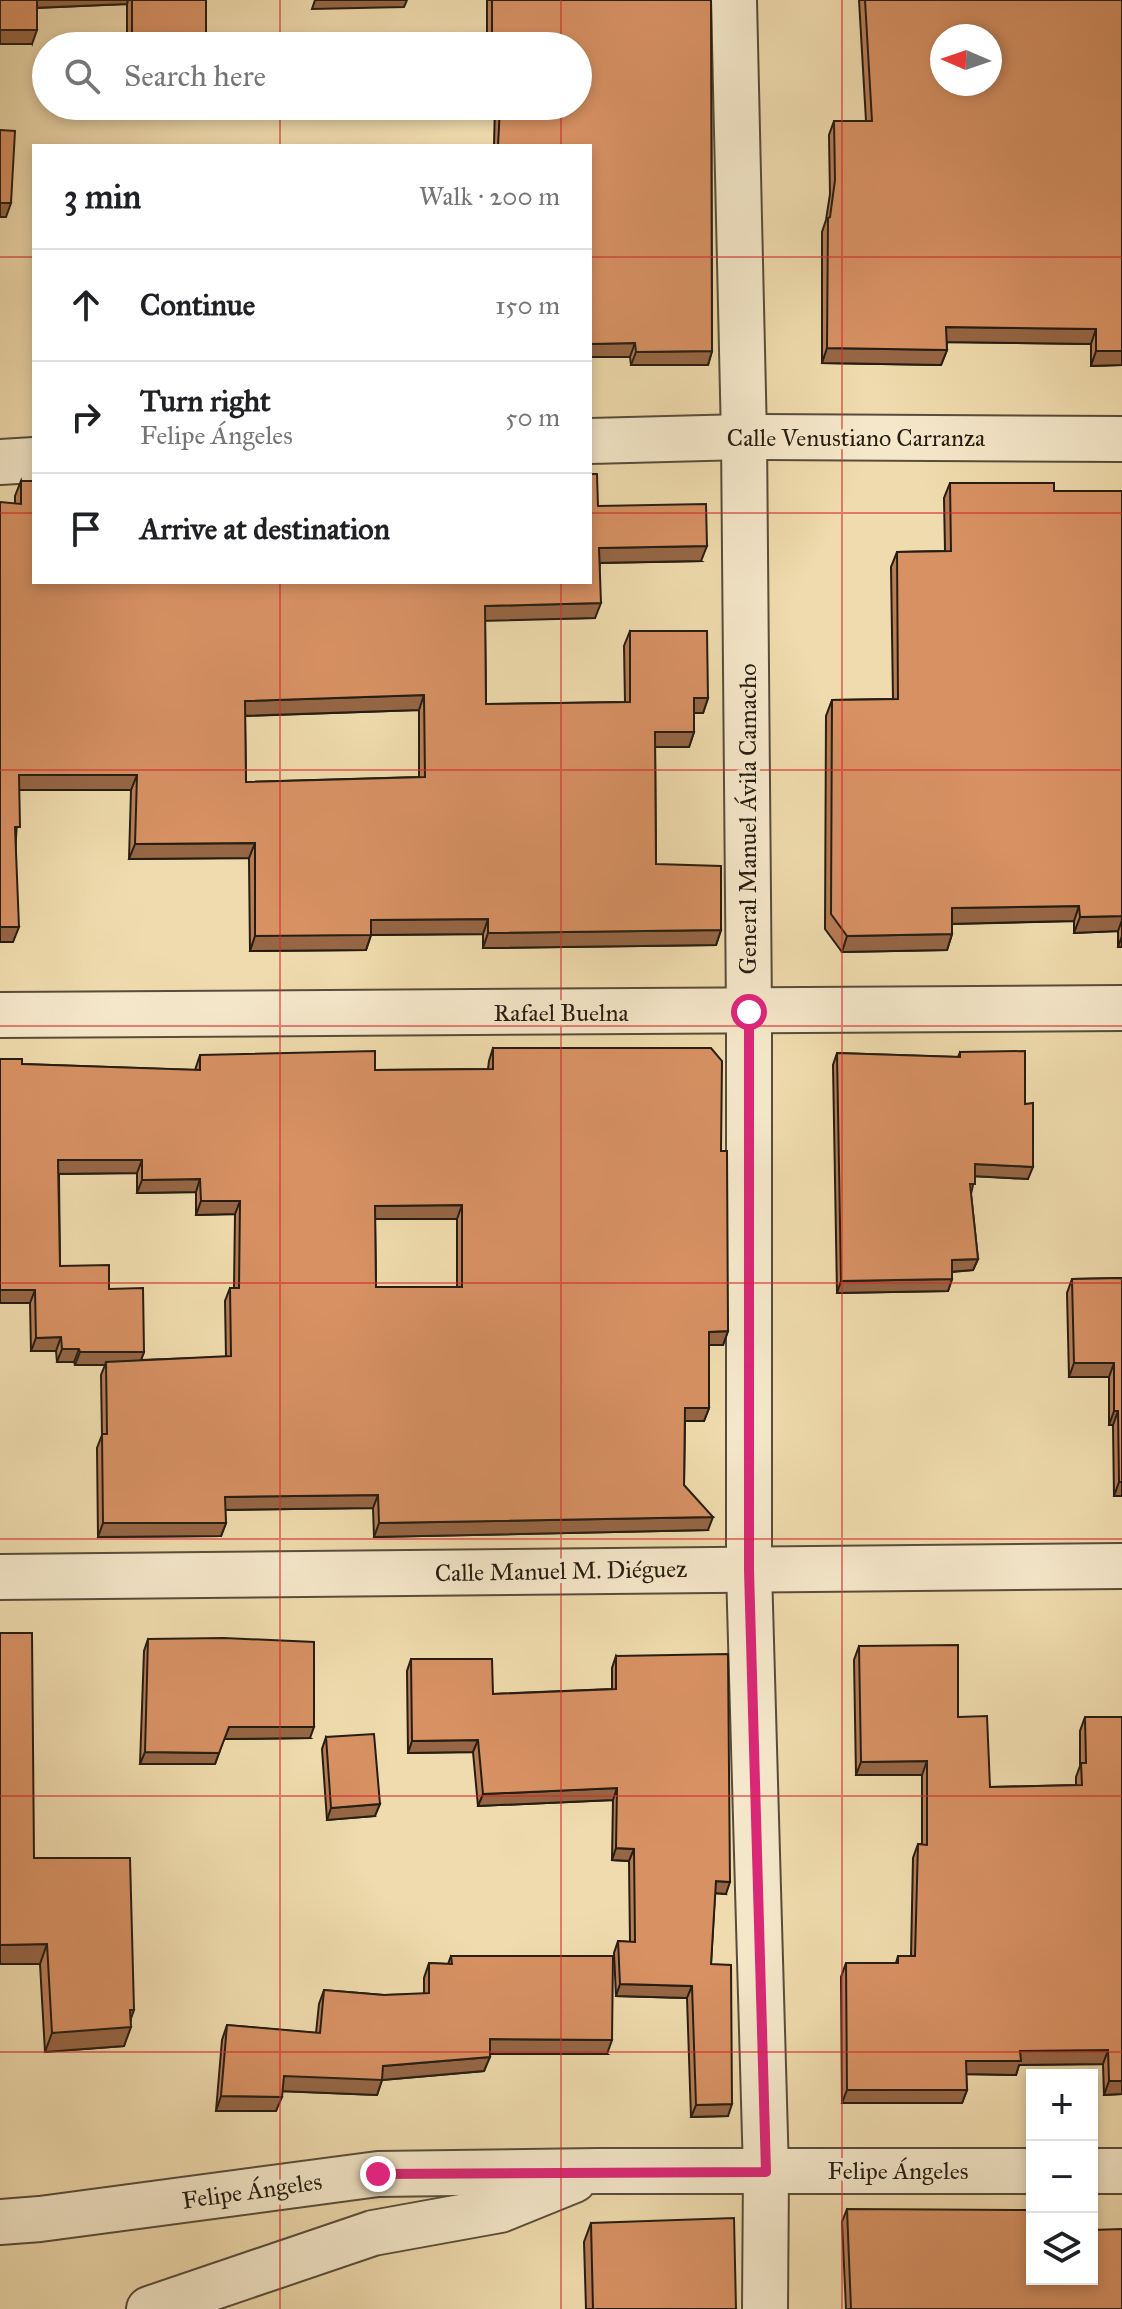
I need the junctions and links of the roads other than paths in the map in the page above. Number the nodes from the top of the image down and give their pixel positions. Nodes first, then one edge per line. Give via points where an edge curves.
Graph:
1 (734, 0) edge
2 (744, 437) junction
3 (1122, 439) edge
4 (592, 441) edge
5 (32, 460) edge
6 (0, 462) edge
7 (1122, 1008) edge
8 (749, 1012) junction
9 (0, 1015) edge
10 (1122, 1566) edge
11 (749, 1570) junction
12 (0, 1577) edge
13 (597, 2171) junction
14 (1026, 2171) edge
15 (1098, 2171) edge
16 (1122, 2171) edge
17 (766, 2172) junction
18 (0, 2222) edge
19 (241, 2293) edge
20 (149, 2309) edge
21 (765, 2309) edge

1 - 2 street, General Manuel Ávila Camacho
2 - 3 street, Calle Venustiano Carranza
2 - 4 street, Calle Venustiano Carranza
2 - 8 street, General Manuel Ávila Camacho
5 - 6 street
7 - 8 street, Rafael Buelna
8 - 9 street, Rafael Buelna
8 - 11 street, General Manuel Ávila Camacho
10 - 11 street, Calle Manuel M. Diéguez
11 - 12 street, Calle Manuel M. Diéguez
11 - 17 street, General Manuel Ávila Camacho
13 - 17 street, Felipe Ángeles
13 - 18 street, Felipe Ángeles via 378,2174
13 - 19 street via 500,2210 373,2233
14 - 17 street, Felipe Ángeles
15 - 16 street
17 - 21 street, General Manuel Ávila Camacho
19 - 20 street

